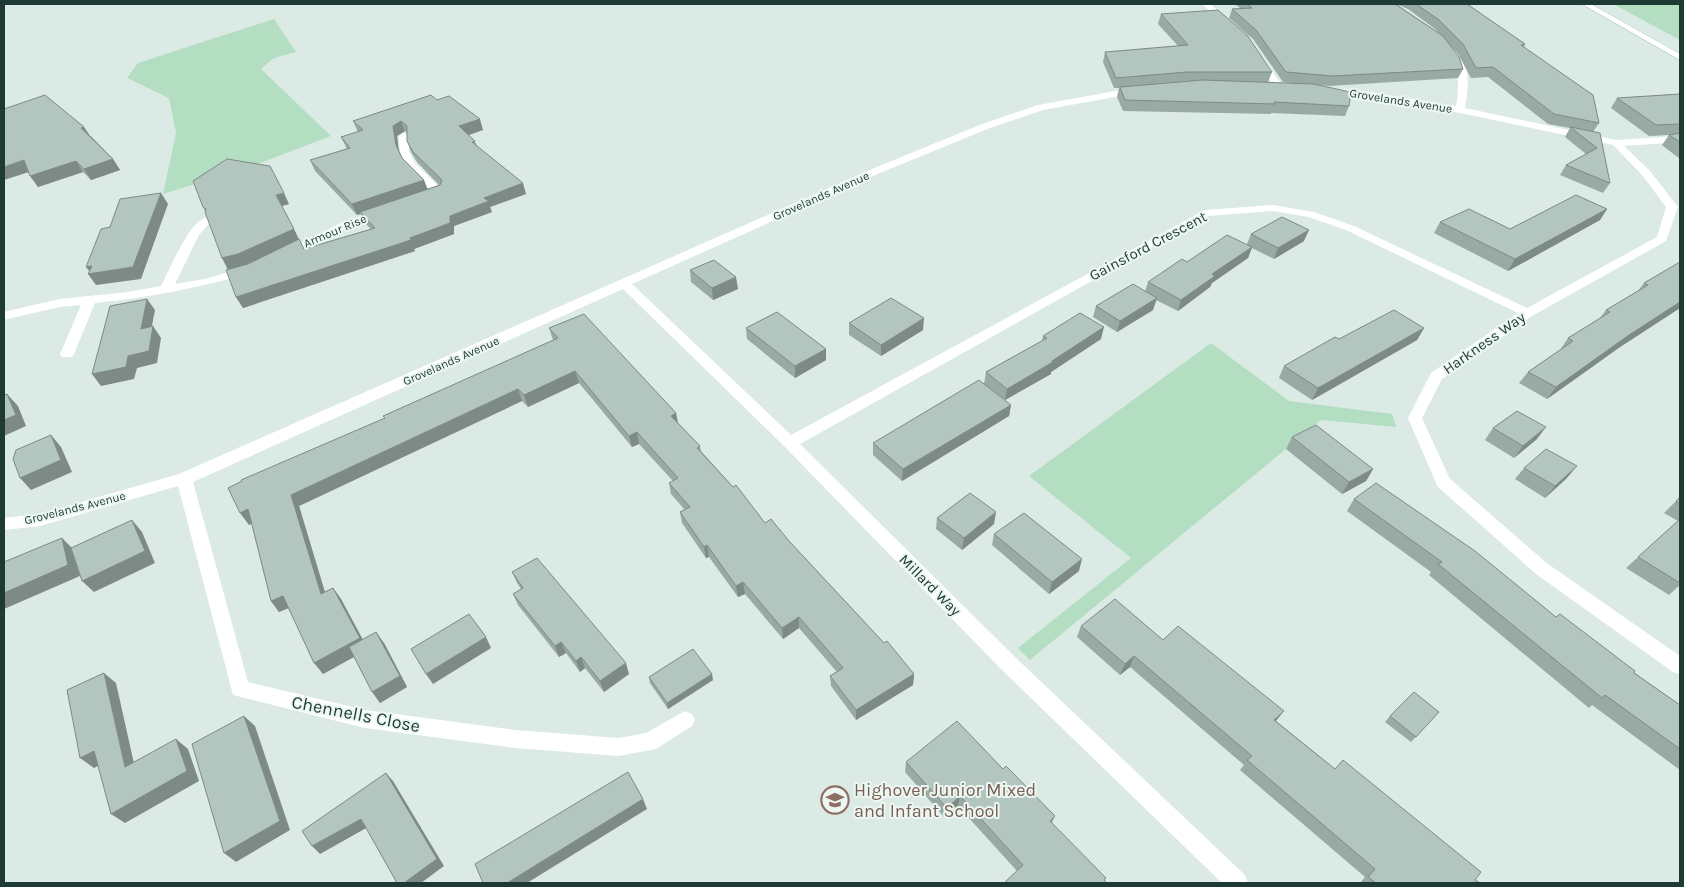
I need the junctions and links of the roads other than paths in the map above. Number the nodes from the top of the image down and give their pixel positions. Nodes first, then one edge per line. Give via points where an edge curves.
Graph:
1 (1206, 4) edge
2 (1586, 4) edge
3 (1234, 29) edge
4 (1442, 43) edge
5 (1253, 49) edge
6 (1680, 57) edge
7 (1259, 86) edge
8 (1151, 89) edge
9 (1317, 90) edge
10 (1460, 110) junction
11 (404, 136) edge
12 (1680, 139) edge
13 (1616, 143) junction
14 (413, 201) edge
15 (396, 207) edge
16 (204, 221) edge
17 (271, 260) edge
18 (257, 267) edge
19 (624, 284) junction
20 (166, 289) junction
21 (90, 299) junction
22 (1527, 313) junction
23 (4, 316) edge
24 (66, 354) dead end
25 (790, 444) junction
26 (184, 479) junction
27 (4, 524) edge
28 (1680, 666) edge
29 (685, 720) dead end
30 (1237, 883) edge

1 - 3 street
2 - 6 street
4 - 10 street via 1456,56 1465,79
5 - 7 street via 1284,87
8 - 19 street, Grovelands Avenue via 1041,107 986,126 876,171
9 - 10 street, Grovelands Avenue via 1364,94
10 - 13 street, Grovelands Avenue
11 - 14 street via 404,152 410,164 438,192
12 - 13 street, Grovelands Avenue
13 - 22 street, Harkness Way via 1646,173 1672,207 1662,238
15 - 17 street, Armour Rise via 346,224
16 - 20 street
18 - 20 street via 206,282
19 - 25 street, Millard Way
19 - 26 street, Grovelands Avenue
20 - 21 street
21 - 23 street via 60,302
21 - 24 street
22 - 25 street, Gainsford Crescent via 1350,228 1310,214 1274,208 1205,213
22 - 28 street, Harkness Way via 1436,376 1415,418 1444,483 1542,569
25 - 30 street, Millard Way via 1007,662
26 - 27 street, Grovelands Avenue via 40,520
26 - 29 street, Chennells Close via 240,689 365,719 515,739 619,748 649,742

